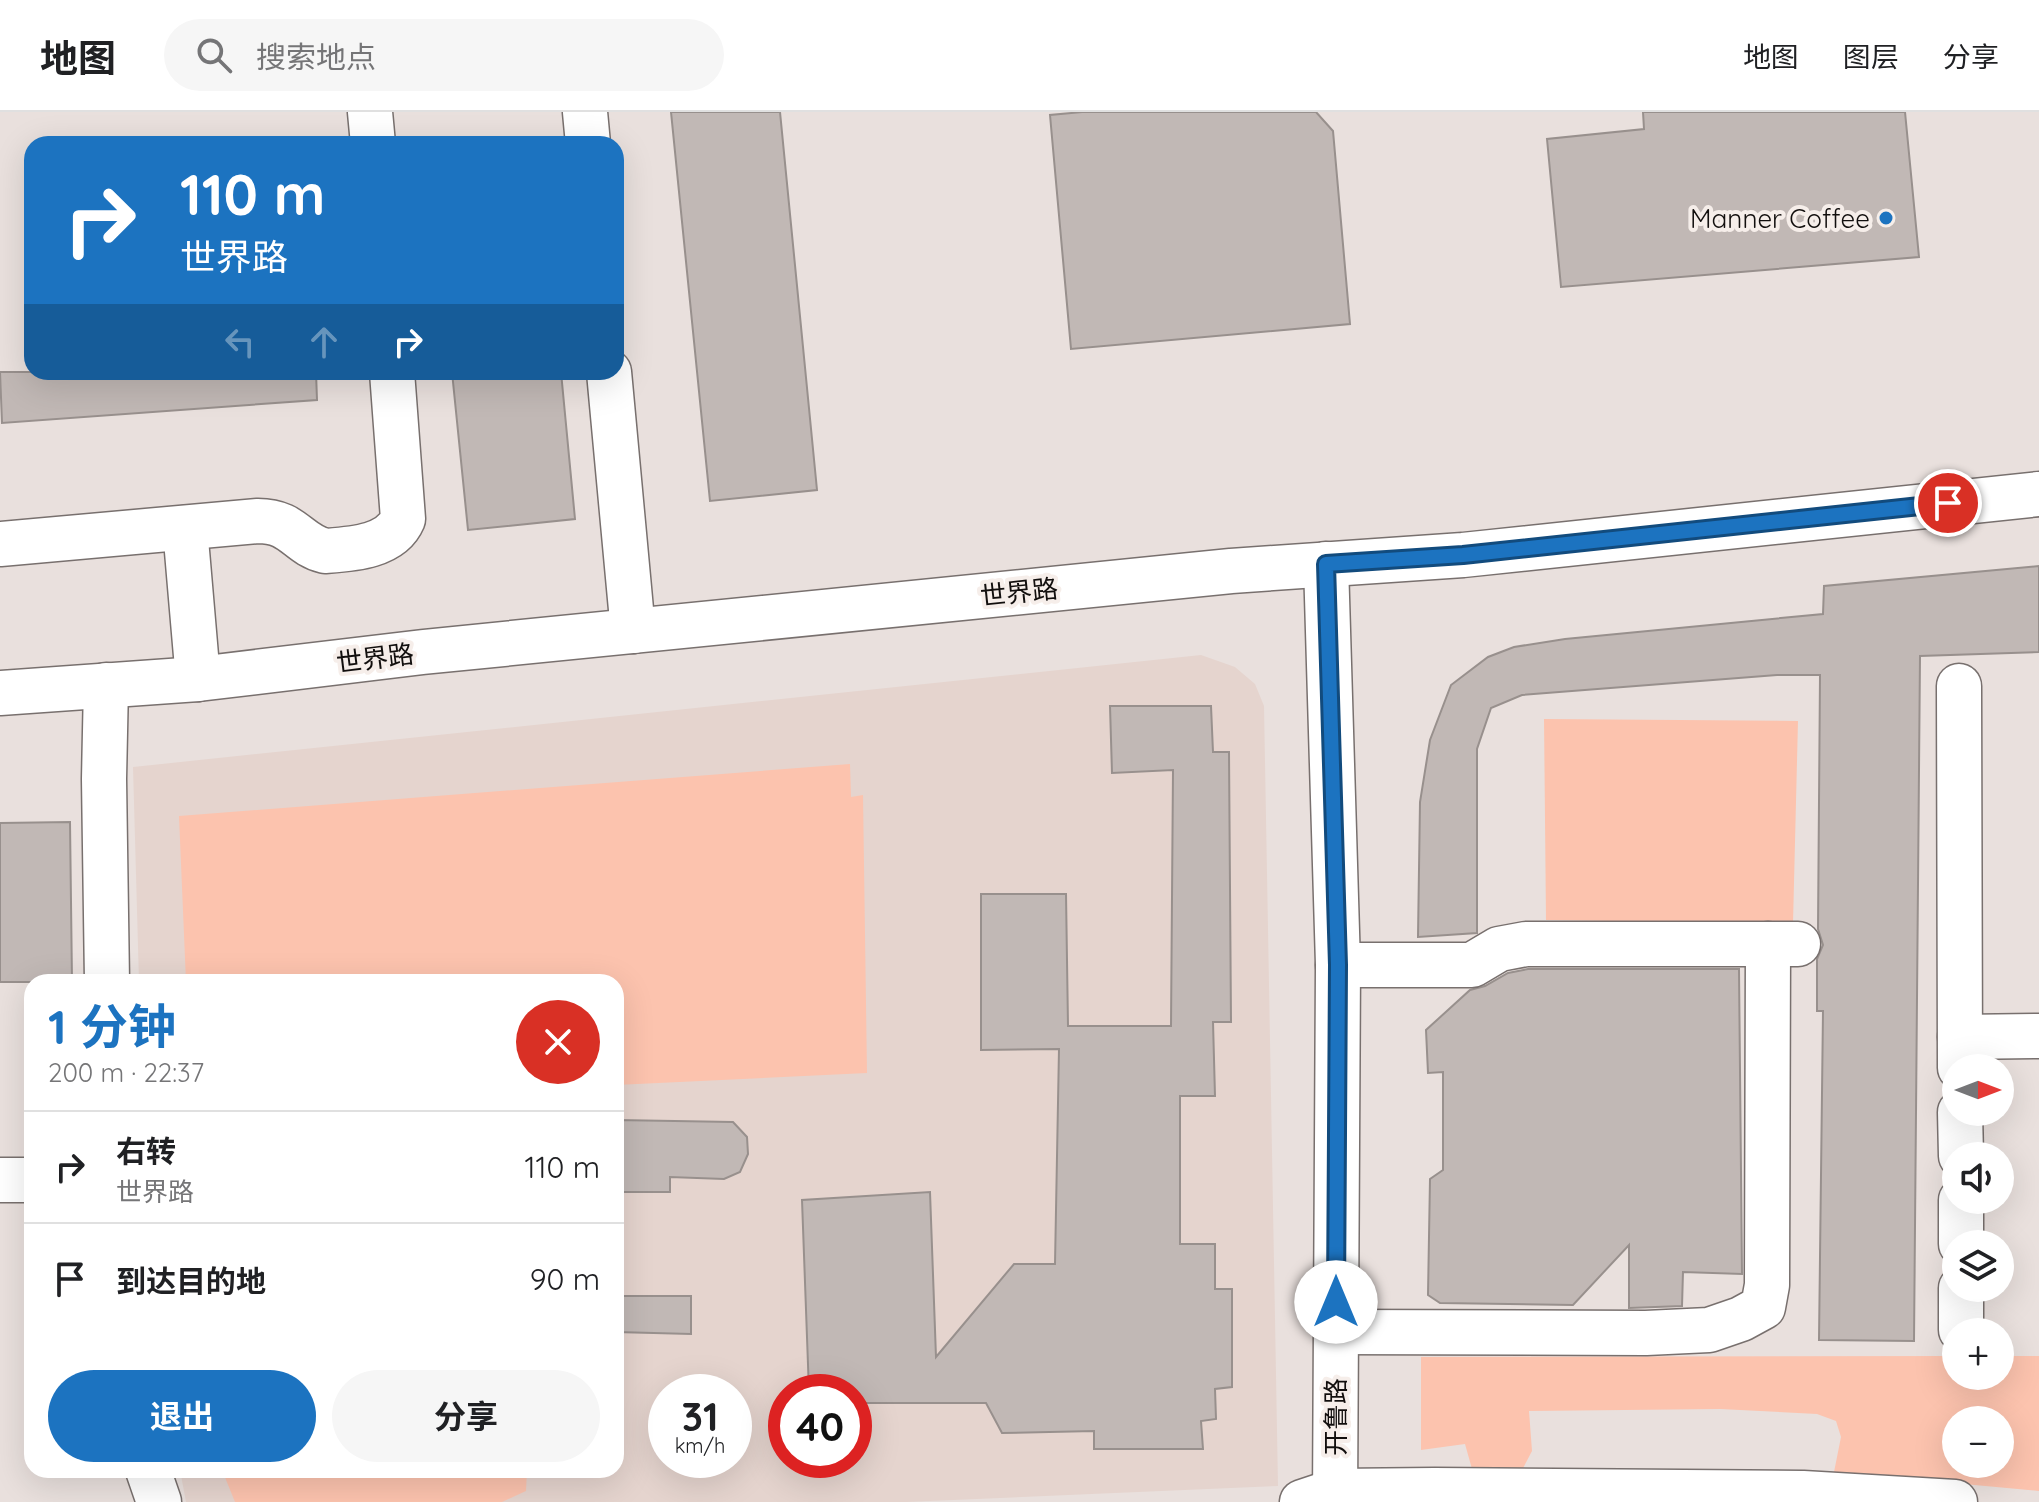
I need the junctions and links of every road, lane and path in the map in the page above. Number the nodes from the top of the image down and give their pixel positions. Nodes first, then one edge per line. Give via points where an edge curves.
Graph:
1 (370, 112) edge
2 (585, 112) edge
3 (372, 136) edge
4 (587, 136) edge
5 (393, 380) edge
6 (610, 380) edge
7 (2039, 494) edge
8 (185, 528) junction
9 (0, 544) edge
10 (1326, 564) junction
11 (633, 631) junction
12 (198, 679) junction
13 (106, 685) junction
14 (1959, 686) dead end
15 (0, 693) edge
16 (1338, 965) junction
17 (107, 974) edge
18 (2039, 1036) edge
19 (1960, 1052) edge
20 (0, 1180) edge
21 (24, 1180) edge
22 (1336, 1332) junction
23 (151, 1478) edge
24 (1324, 1498) edge
25 (1803, 1498) edge
26 (159, 1502) edge
27 (1955, 1502) edge

1 - 3 street
2 - 4 street
5 - 8 street via 403,508 399,530 373,543 325,551 273,521
6 - 11 street
7 - 10 street, 世界路 via 1463,555
8 - 9 street
8 - 12 street
10 - 11 street, 世界路
10 - 16 street, 开鲁路
11 - 12 street, 世界路
12 - 13 street, 世界路
13 - 15 street, 世界路
13 - 17 street
14 - 19 street
16 - 22 street, 开鲁路
16 - 22 street via 1472,965 1499,949 1526,944 1783,944 1763,1307 1709,1330
18 - 19 street
20 - 21 street
22 - 24 street, 开鲁路
23 - 26 street
24 - 25 street via 1450,1490
25 - 27 street

